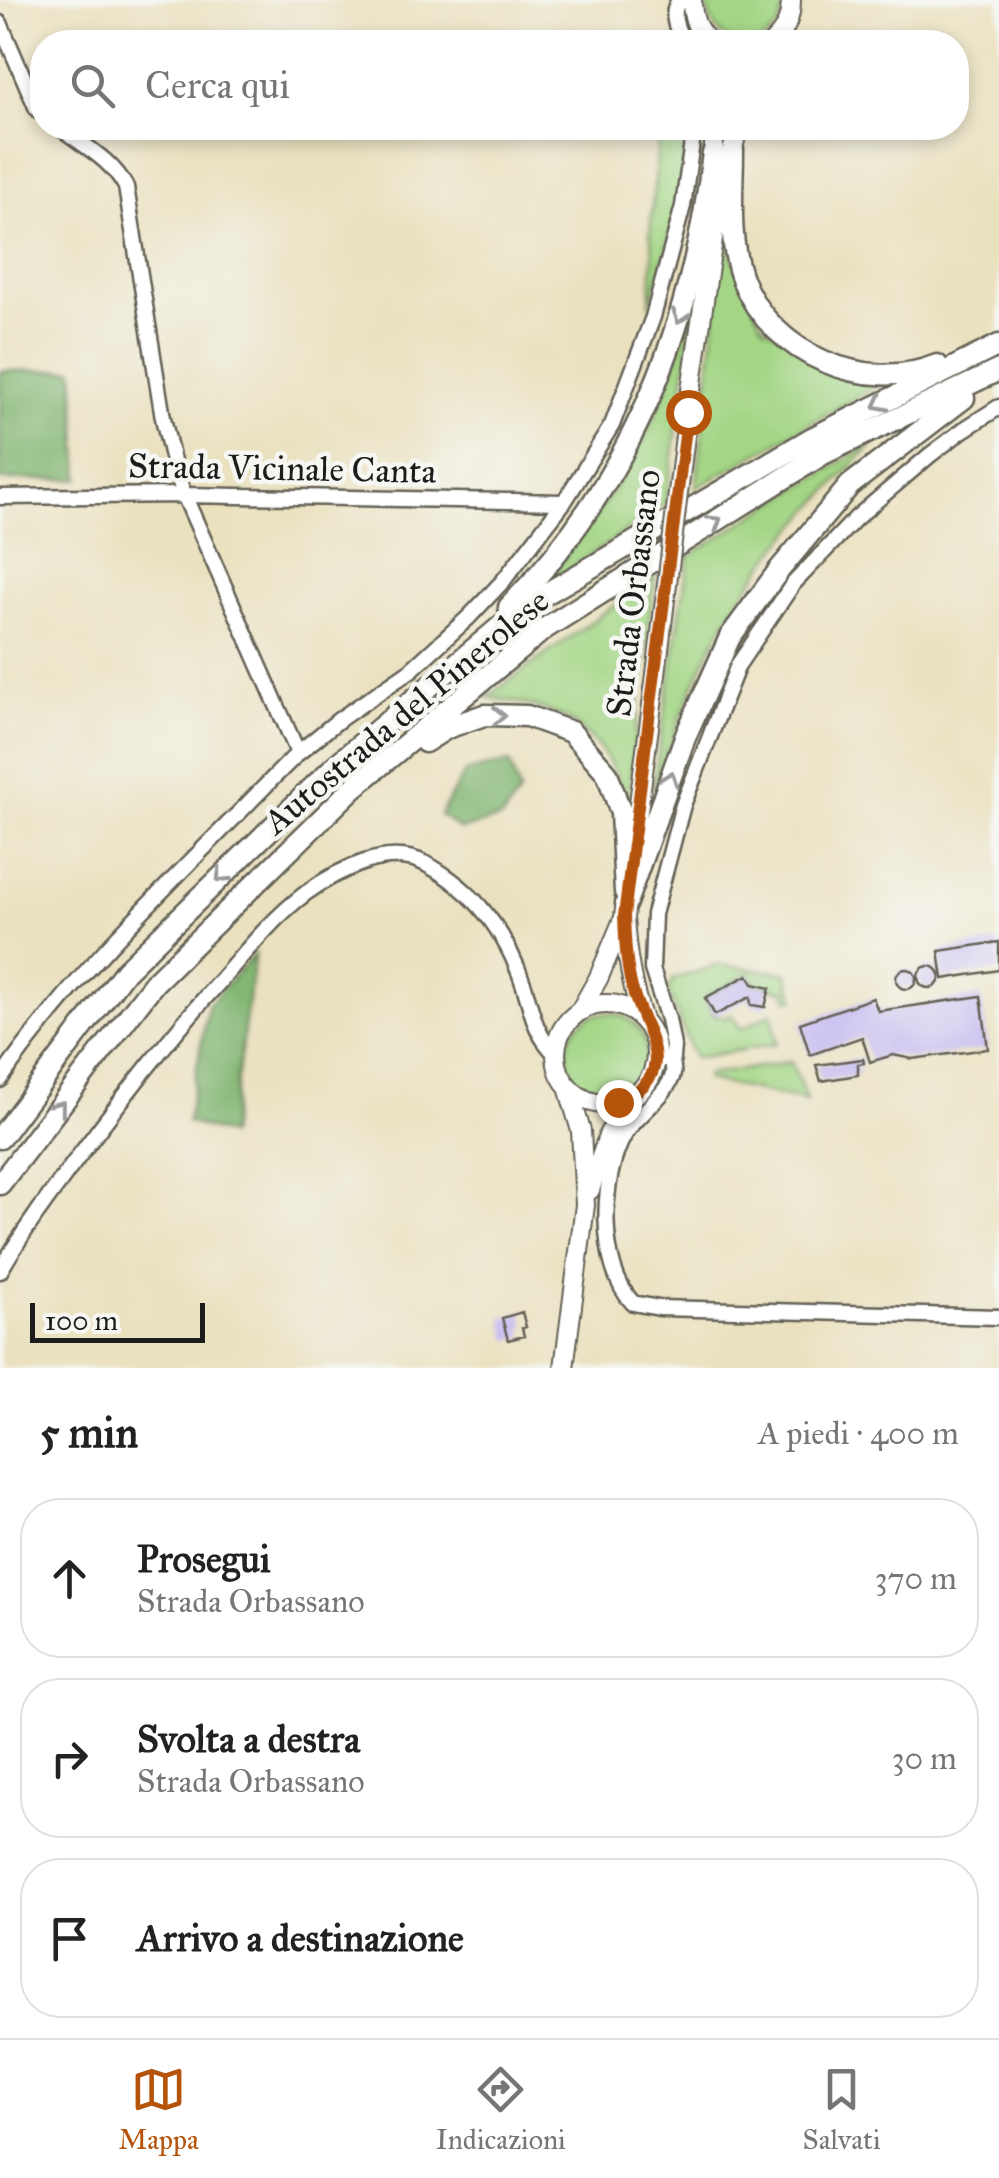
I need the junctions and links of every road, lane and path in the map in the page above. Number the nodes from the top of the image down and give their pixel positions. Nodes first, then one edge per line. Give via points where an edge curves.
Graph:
1 (689, 0) edge
2 (791, 0) edge
3 (0, 24) edge
4 (678, 30) edge
5 (701, 30) edge
6 (783, 30) edge
7 (30, 93) edge
8 (77, 140) edge
9 (692, 140) edge
10 (718, 140) edge
11 (730, 140) edge
12 (723, 152) junction
13 (999, 342) edge
14 (999, 370) edge
15 (999, 378) edge
16 (999, 408) edge
17 (184, 495) junction
18 (0, 496) edge
19 (564, 502) junction
20 (298, 753) junction
21 (336, 765) junction
22 (352, 789) junction
23 (625, 910) junction
24 (580, 1010) junction
25 (643, 1020) junction
26 (556, 1053) junction
27 (664, 1059) junction
28 (0, 1080) edge
29 (568, 1087) junction
30 (635, 1095) junction
31 (0, 1138) edge
32 (0, 1184) edge
33 (585, 1205) junction
34 (581, 1237) junction
35 (608, 1240) junction
36 (0, 1272) edge
37 (999, 1317) edge
38 (564, 1368) edge

1 - 4 street via 674,10
1 - 5 main road
2 - 6 main road
3 - 7 street
8 - 17 street via 126,187 163,418
9 - 19 street via 683,206 653,317 612,426
10 - 12 main road, Strada Orbassano
11 - 12 main road, Strada Orbassano
12 - 13 highway via 742,280 767,320 795,346 849,370 882,375 921,371
12 -> 21 highway via 682,311 656,385 608,481 524,591
12 - 23 main road, Strada Orbassano, bridge
13 -> 21 highway, Autostrada del Pinerolese via 812,438 525,606
22 -> 14 highway, Autostrada del Pinerolese via 544,629 823,454
23 -> 15 highway via 685,737 730,637 850,485 954,404
16 - 27 street via 940,446 856,518 793,584 738,665 683,804 654,914 652,969 674,1046
17 - 18 street, Strada Vicinale Canta
17 - 19 street, Strada Vicinale Canta
17 - 20 street
19 - 20 street via 504,581 449,636
20 - 28 street via 96,960
21 -> 31 highway, Autostrada del Pinerolese via 125,971
22 -> 23 highway via 447,728 484,715 526,716 571,732 607,774 620,813
32 -> 22 highway, Autostrada del Pinerolese via 155,982
23 - 24 main road, Strada Orbassano
23 - 25 main road, Strada Orbassano via 626,957
24 - 25 main road via 613,1004
24 - 26 main road, Strada Orbassano via 562,1028
25 - 27 main road, Strada Orbassano
26 - 29 main road
26 - 36 street via 542,1042 508,946 480,906 422,861 396,856 348,869 289,906 190,1013
27 - 30 main road
27 - 35 street via 673,1075 628,1129 614,1158
29 - 30 main road via 600,1104
29 - 33 main road via 581,1130
30 - 33 main road via 609,1133
33 - 34 main road
34 - 35 street
34 - 38 main road
35 - 37 street via 624,1294 644,1307

